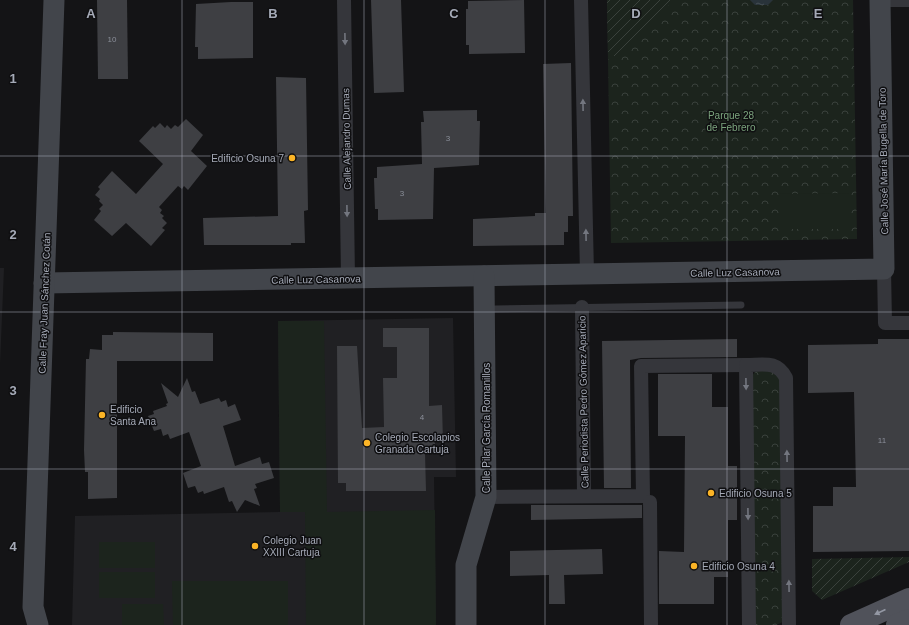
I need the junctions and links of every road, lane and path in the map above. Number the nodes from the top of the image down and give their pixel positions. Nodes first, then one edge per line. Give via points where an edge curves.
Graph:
1 (54, 0) edge
2 (344, 0) edge
3 (581, 0) edge
4 (880, 0) edge
5 (909, 0) edge
6 (884, 269) junction
7 (587, 274) junction
8 (484, 276) junction
9 (348, 278) junction
10 (44, 283) junction
11 (741, 305) dead end
12 (582, 307) junction
13 (495, 309) dead end
14 (909, 323) edge
15 (746, 365) junction
16 (584, 496) junction
17 (486, 497) junction
18 (646, 499) junction
19 (909, 599) edge
20 (33, 619) edge
21 (909, 620) edge
22 (466, 625) edge
23 (652, 625) edge
24 (749, 625) edge
25 (790, 625) edge
26 (851, 625) edge
27 (897, 625) edge

1 - 10 street, Calle Fray Juan Sánchez Cotán
2 -> 9 street, Calle Alejandro Dumas
7 -> 3 street
4 - 5 street
4 - 6 street, Calle José María Bugella de Toro
6 - 7 street, Calle Luz Casanova
6 - 14 street, Calle José María Bugella de Toro via 885,323
7 - 8 street, Calle Luz Casanova
8 - 9 street, Calle Luz Casanova
8 - 17 street, Calle Pilar García Romanillos
9 - 10 street, Calle Luz Casanova
10 - 20 street, Calle Fray Juan Sánchez Cotán
11 - 12 lane
12 - 13 lane
12 - 16 street, Calle Periodista Pedro Gómez Aparicio
15 - 18 street via 641,366
15 -> 24 street
25 -> 15 street via 786,378 782,370 775,365
16 - 17 street
16 - 18 street
17 - 22 street, Calle Pilar García Romanillos via 466,565
18 - 23 street
19 -> 26 main road
21 - 27 main road

